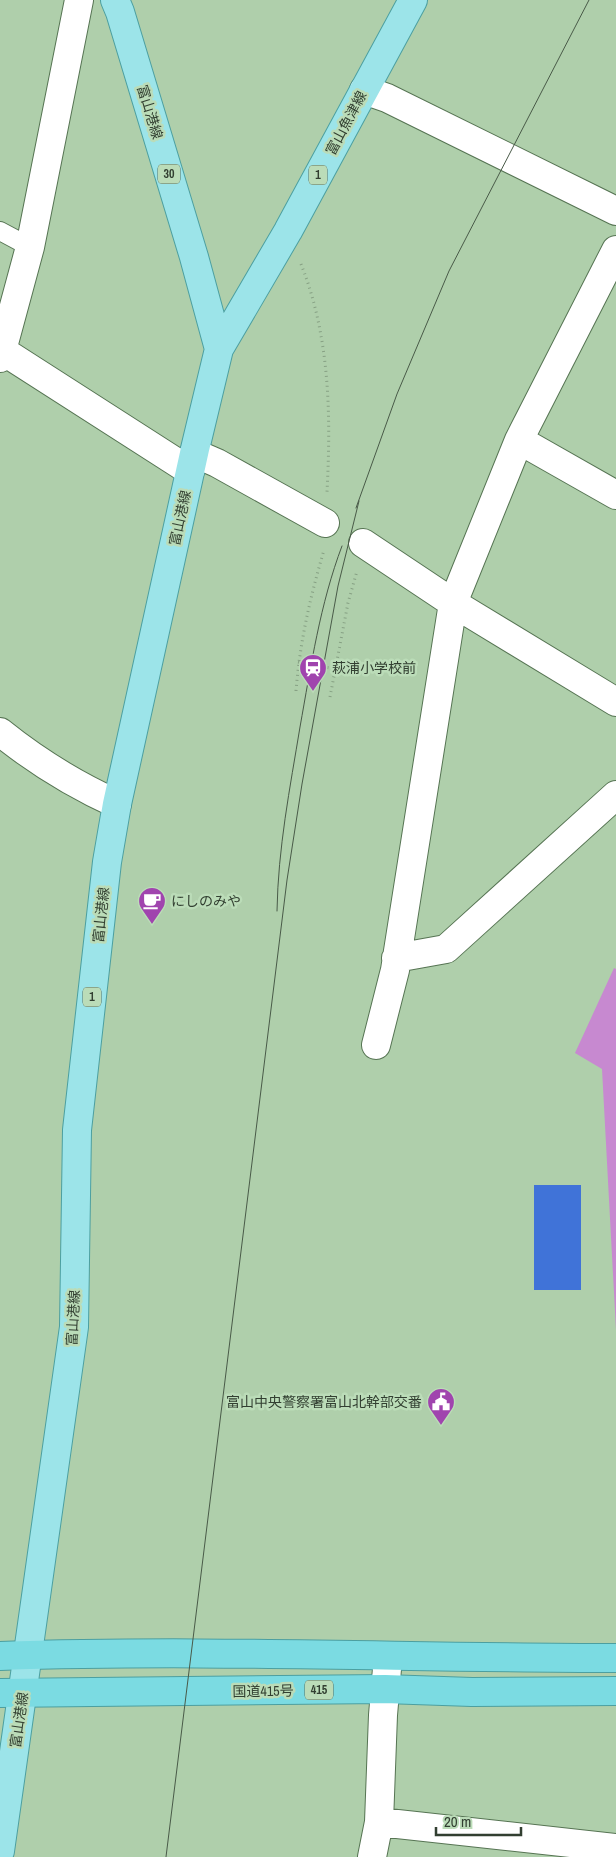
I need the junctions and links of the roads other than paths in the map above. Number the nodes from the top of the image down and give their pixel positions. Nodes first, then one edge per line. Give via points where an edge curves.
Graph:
1 (80, 0) edge
2 (115, 0) edge
3 (413, 0) edge
4 (364, 90) junction
5 (616, 211) edge
6 (0, 231) edge
7 (30, 247) junction
8 (616, 250) edge
9 (219, 349) junction
10 (1, 354) edge
11 (519, 440) junction
12 (192, 462) junction
13 (616, 495) edge
14 (325, 523) road end
15 (366, 545) road end
16 (453, 603) junction
17 (616, 702) edge
18 (0, 732) edge
19 (616, 795) edge
20 (117, 804) junction
21 (396, 958) junction
22 (376, 1045) dead end
23 (28, 1655) junction
24 (0, 1656) edge
25 (388, 1657) junction
26 (616, 1658) edge
27 (385, 1689) junction
28 (616, 1690) edge
29 (11, 1693) edge
30 (379, 1822) junction
31 (616, 1848) edge
32 (546, 1849) edge
33 (0, 1851) edge
34 (372, 1857) edge

1 - 7 street
2 - 9 main road, 富山港線 / 30
3 - 4 main road, 富山魚津線 / 1
4 - 5 street
4 - 9 main road, 富山魚津線 / 1 via 288,231
6 - 7 lane
7 - 10 street
8 - 11 street
9 - 12 main road, 富山港線 / 1
10 - 12 street
11 - 13 street
11 - 16 street
12 - 14 street via 217,463
12 - 20 main road, 富山港線 / 1
15 - 16 street
16 - 17 street
16 - 21 street
18 - 20 street via 29,756
19 - 21 street via 446,949
20 - 23 main road, 富山港線 / 1 via 107,862 77,1130 74,1328
21 - 22 street
23 - 24 highway
23 - 25 highway
23 - 29 main road, 富山港線
25 - 26 highway
25 - 27 street
27 - 28 highway, 国道415号 / 415 via 472,1692
27 - 29 highway, 国道415号 / 415
27 - 30 street
29 - 33 main road, 富山港線
30 - 32 street
30 - 34 street
31 - 32 street

